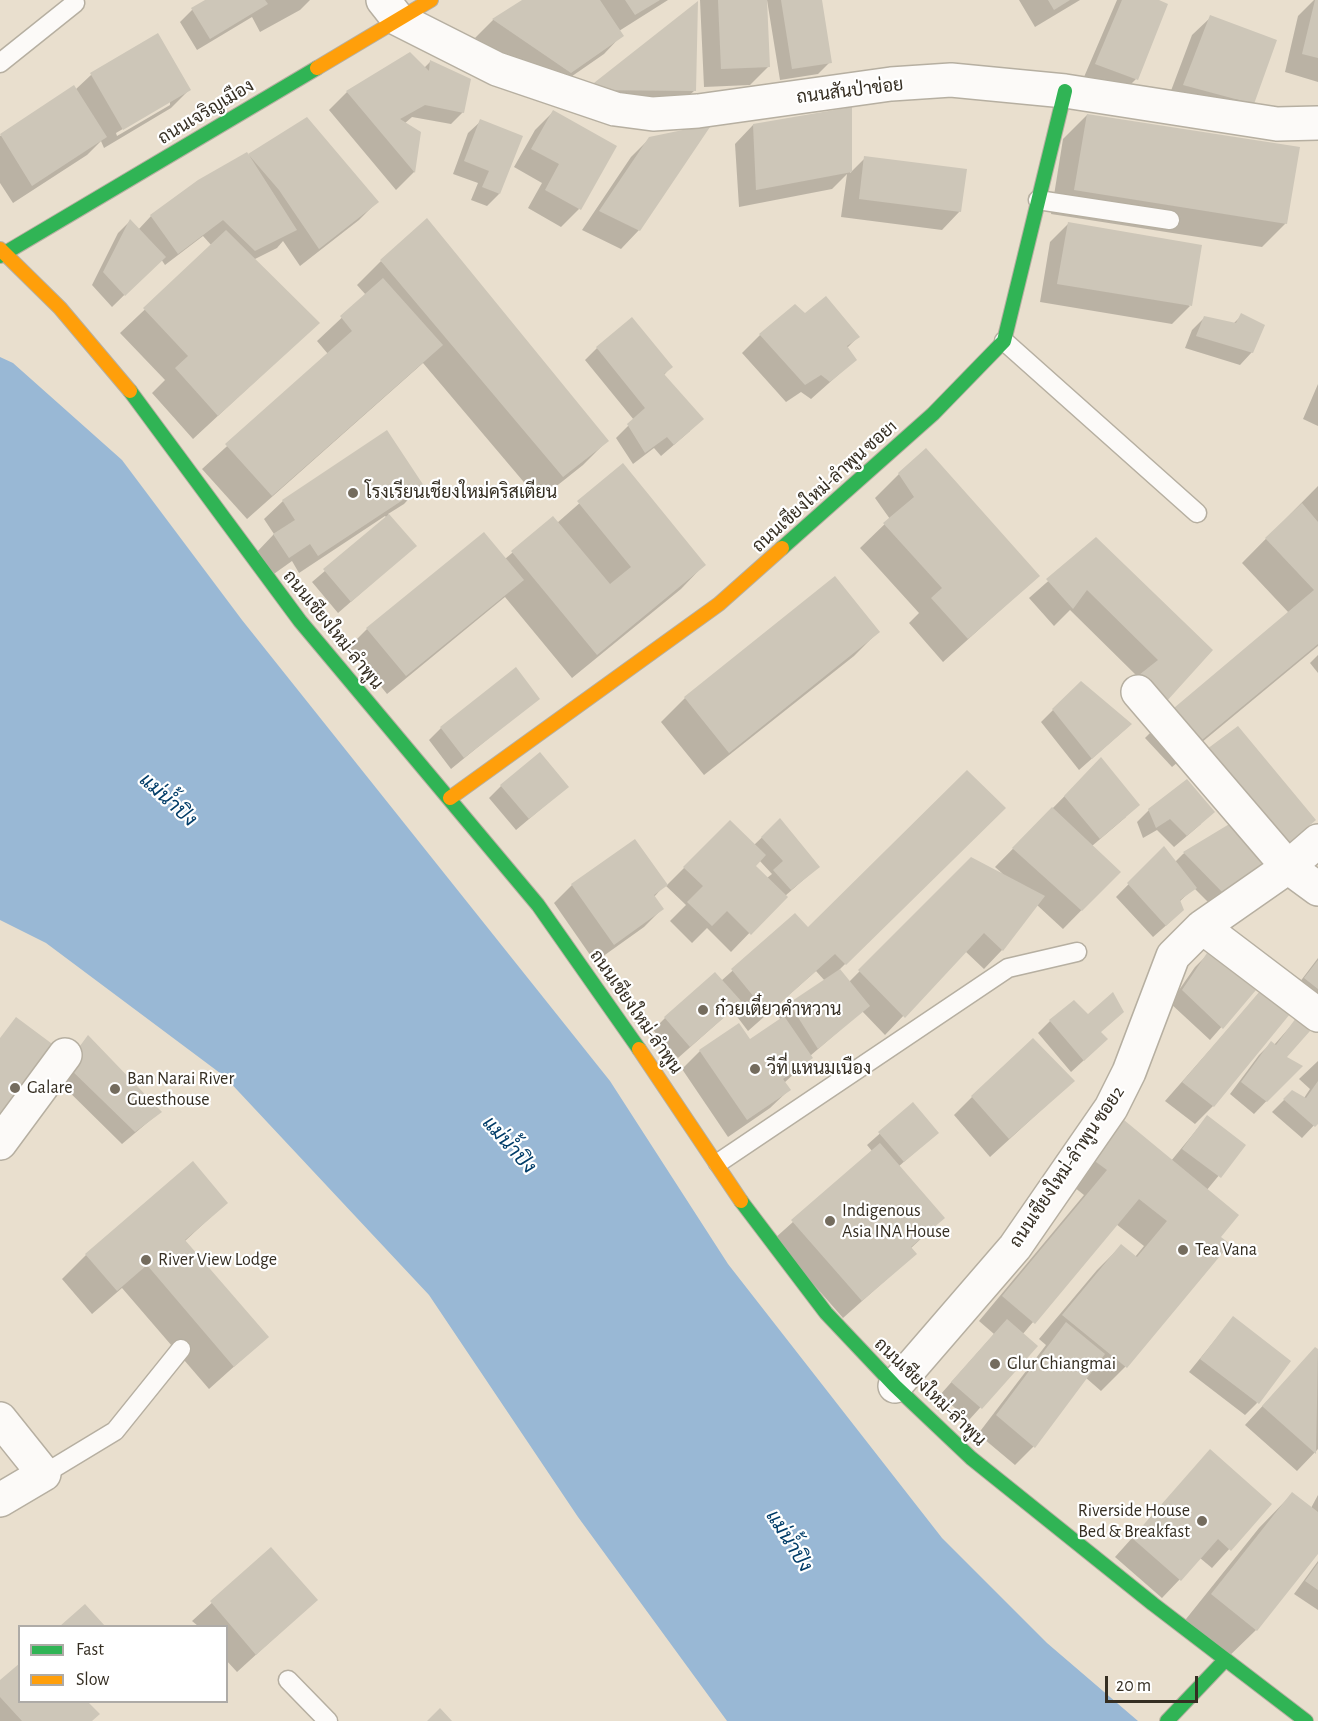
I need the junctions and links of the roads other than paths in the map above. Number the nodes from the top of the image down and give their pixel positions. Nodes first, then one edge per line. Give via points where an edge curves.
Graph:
1 (431, 0) edge
2 (75, 3) dead end
3 (391, 10) edge
4 (0, 63) edge
5 (1065, 91) junction
6 (1318, 123) edge
7 (1038, 200) junction
8 (1170, 220) dead end
9 (1, 253) edge
10 (1004, 341) junction
11 (1197, 513) dead end
12 (1138, 692) dead end
13 (450, 798) junction
14 (1318, 841) edge
15 (1288, 867) junction
16 (1318, 889) edge
17 (1202, 927) junction
18 (1077, 952) dead end
19 (1318, 1015) edge
20 (65, 1055) dead end
21 (0, 1143) edge
22 (718, 1163) junction
23 (181, 1349) dead end
24 (895, 1386) junction
25 (0, 1419) edge
26 (44, 1474) junction
27 (0, 1500) edge
28 (1225, 1659) junction
29 (288, 1680) dead end
30 (328, 1721) edge
31 (1167, 1721) edge
32 (1306, 1721) edge

1 - 3 main road, ถนนเจริญเมือง
2 - 4 lane
3 - 5 street, ถนนสันป่าข่อย via 497,69 615,110 653,114 698,111 891,84 951,80
3 - 9 main road, ถนนเจริญเมือง
5 - 6 street, ถนนสันป่าข่อย via 1277,124
5 - 7 main road
7 - 8 lane
7 - 10 main road
9 - 13 main road, ถนนเชียงใหม่-ลำพูน via 60,308 124,383 300,621
10 - 11 lane
10 - 13 main road, ถนนเชียงใหม่-ลำพูน ซอย1 via 933,414 719,604
12 - 15 street
13 - 22 main road, ถนนเชียงใหม่-ลำพูน via 538,905
14 - 15 street, ถนนเชียงใหม่-ลำพูน ซอย2
15 - 16 street
15 - 17 street, ถนนเชียงใหม่-ลำพูน ซอย2
17 - 19 street
17 - 24 street, ถนนเชียงใหม่-ลำพูน ซอย2 via 1173,956 1130,1072 1111,1108 1015,1247
18 - 22 lane via 1008,968
20 - 21 street
22 - 24 main road, ถนนเชียงใหม่-ลำพูน via 755,1222 826,1313
23 - 26 lane via 115,1431
24 - 28 main road, ถนนเชียงใหม่-ลำพูน via 971,1458
25 - 26 street
26 - 27 street
28 - 31 main road
28 - 32 main road, ถนนเชียงใหม่-ลำพูน
29 - 30 lane

